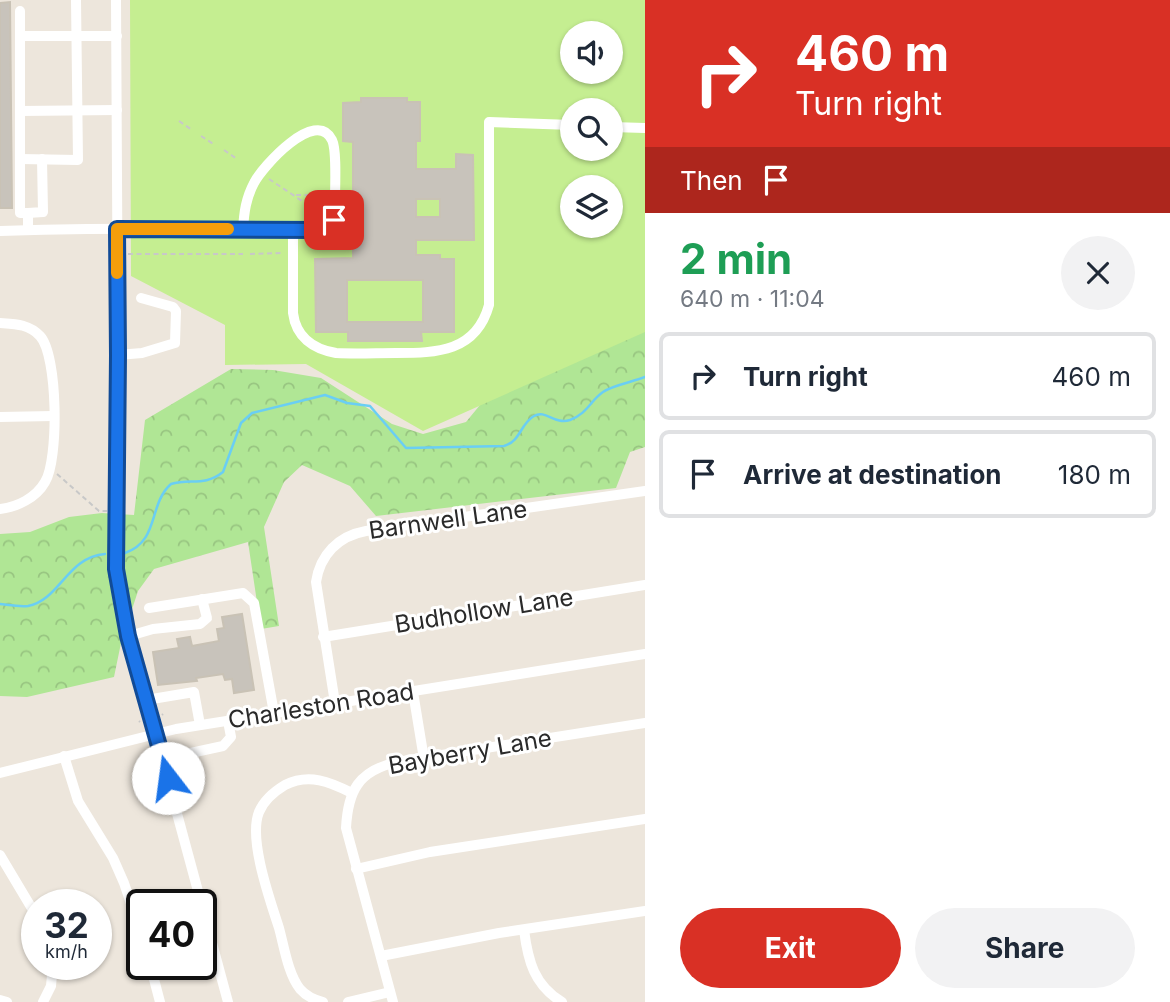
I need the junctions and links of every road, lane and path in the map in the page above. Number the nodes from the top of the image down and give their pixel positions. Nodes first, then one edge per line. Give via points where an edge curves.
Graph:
1 (76, 0) edge
2 (116, 0) edge
3 (20, 11) dead end
4 (20, 36) junction
5 (77, 36) junction
6 (117, 36) junction
7 (78, 110) junction
8 (117, 110) junction
9 (20, 111) junction
10 (179, 121) dead end
11 (560, 125) edge
12 (623, 127) edge
13 (645, 128) edge
14 (192, 130) dead end
15 (201, 136) dead end
16 (215, 145) dead end
17 (223, 150) dead end
18 (20, 159) junction
19 (42, 159) junction
20 (237, 159) dead end
21 (265, 177) dead end
22 (296, 195) junction
23 (322, 195) dead end
24 (339, 195) dead end
25 (353, 195) dead end
26 (27, 213) junction
27 (329, 219) dead end
28 (117, 229) junction
29 (293, 229) junction
30 (28, 230) junction
31 (243, 230) junction
32 (0, 231) edge
33 (342, 236) dead end
34 (353, 236) dead end
35 (288, 253) dead end
36 (128, 254) dead end
37 (243, 254) dead end
38 (250, 254) dead end
39 (141, 298) dead end
40 (0, 323) edge
41 (118, 355) junction
42 (53, 416) junction
43 (0, 417) edge
44 (51, 468) junction
45 (645, 491) edge
46 (0, 509) edge
47 (107, 511) dead end
48 (645, 585) edge
49 (202, 599) junction
50 (149, 608) dead end
51 (128, 636) junction
52 (323, 637) junction
53 (645, 654) edge
54 (414, 692) junction
55 (146, 700) junction
56 (335, 703) junction
57 (274, 713) junction
58 (228, 721) junction
59 (645, 723) edge
60 (200, 725) junction
61 (156, 733) junction
62 (64, 756) junction
63 (424, 759) junction
64 (0, 773) edge
65 (352, 793) junction
66 (175, 805) junction
67 (645, 819) edge
68 (0, 855) edge
69 (356, 869) junction
70 (126, 889) edge
71 (21, 890) edge
72 (645, 911) edge
73 (524, 930) junction
74 (381, 956) junction
75 (51, 980) edge
76 (154, 980) edge
77 (391, 997) edge
78 (0, 1000) edge
79 (7, 1002) edge
80 (43, 1002) edge
81 (160, 1002) edge
82 (228, 1002) edge
83 (323, 1002) edge
84 (348, 1002) edge
85 (562, 1002) edge

1 - 5 street
2 - 6 street
3 - 4 street
4 - 5 street
4 - 9 street
5 - 6 street
5 - 7 street
6 - 8 street
7 - 8 street
7 - 9 street
7 - 19 street via 78,160
8 - 28 street
9 - 18 street
10 - 14 path
11 - 29 street via 489,122 489,305 475,332 445,350 336,353 306,341 293,319
12 - 13 street
15 - 16 path
17 - 20 path
18 - 19 street
18 - 26 street via 20,213
19 - 26 street via 43,212
21 - 22 path
22 - 23 path
22 - 27 path
24 - 25 path
26 - 30 street
28 - 30 street
28 - 31 street
28 - 41 street
29 - 31 street
29 - 31 street via 324,230 334,220 333,143 320,131 294,141 264,166 247,199
30 - 32 street
33 - 34 path
35 - 38 path
36 - 37 path
39 - 41 street via 173,307 175,343
40 - 42 street via 33,330 47,347
41 - 51 street via 115,559
42 - 43 street
42 - 44 street
44 - 46 street via 37,492 16,506
44 - 47 path via 99,511
45 - 52 street, Barnwell Lane via 351,534 332,548 317,576
48 - 52 street, Budhollow Lane
49 - 50 street
49 - 51 street via 207,618 200,624
49 - 57 street via 243,593 254,603
51 - 55 street
52 - 56 street, Barnwell Lane
53 - 54 street, Charleston Road
54 - 56 street, Charleston Road
54 - 63 street
55 - 60 street via 194,692
55 - 61 street
56 - 57 street, Charleston Road
57 - 58 street, Charleston Road
58 - 60 street, Charleston Road
58 - 66 street via 230,737 223,746 186,754 195,793 187,802
59 - 63 street, Bayberry Lane
60 - 61 street, Charleston Road
61 - 62 street, Charleston Road
61 - 66 street
62 - 64 street, Charleston Road
62 - 70 street via 78,801
63 - 65 street, Bayberry Lane via 386,764
65 - 69 street via 346,828
65 - 83 street via 319,779 289,783 264,803 257,823 262,867 295,980 308,996
66 - 82 street
67 - 69 street via 430,852
68 - 71 street
69 - 74 street
72 - 73 street
73 - 74 street
73 - 85 street via 533,971
74 - 77 street
75 - 80 street
76 - 81 street
77 - 84 street
78 - 79 street

